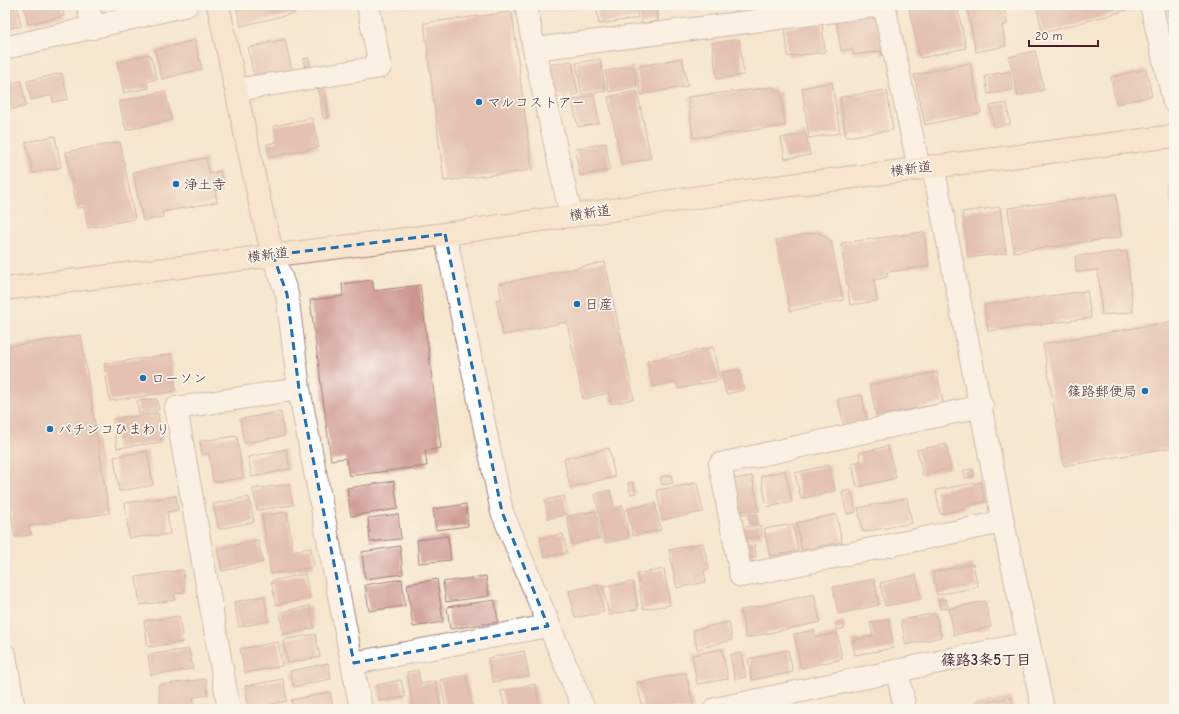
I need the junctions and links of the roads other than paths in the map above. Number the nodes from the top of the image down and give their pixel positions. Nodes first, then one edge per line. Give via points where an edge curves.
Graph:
1 (88, 5) edge
2 (187, 5) edge
3 (218, 5) edge
4 (368, 5) edge
5 (526, 5) edge
6 (883, 5) edge
7 (1151, 5) edge
8 (93, 28) junction
9 (5, 48) edge
10 (534, 49) junction
11 (236, 90) junction
12 (1174, 102) edge
13 (1174, 136) edge
14 (926, 167) junction
15 (571, 216) junction
16 (445, 234) junction
17 (272, 255) junction
18 (5, 289) edge
19 (299, 389) junction
20 (982, 406) junction
21 (1003, 522) junction
22 (548, 626) junction
23 (1029, 643) junction
24 (5, 655) edge
25 (354, 663) junction
26 (897, 670) junction
27 (776, 703) edge
28 (14, 709) edge
29 (229, 709) edge
30 (361, 709) edge
31 (584, 709) edge
32 (715, 709) edge
33 (905, 709) edge
34 (1043, 709) edge

1 - 8 street
2 - 8 street
3 - 11 street
4 - 11 street via 380,67
5 - 10 street
6 - 10 street
6 - 14 street
7 - 12 street
8 - 9 street
10 - 15 street
11 - 17 street
13 - 14 street, 横新道
14 - 15 street, 横新道
14 - 20 street
15 - 16 street, 横新道
16 - 17 street, 横新道
16 - 22 street via 502,512
17 - 18 street, 横新道
17 - 19 street via 287,294
19 - 25 street
19 - 29 street via 176,408
20 - 21 street
20 - 21 street via 720,464 741,576
21 - 23 street
22 - 25 street
22 - 31 street
23 - 26 street
23 - 34 street
24 - 28 street
25 - 30 street
26 - 27 street
26 - 33 street
27 - 32 street

